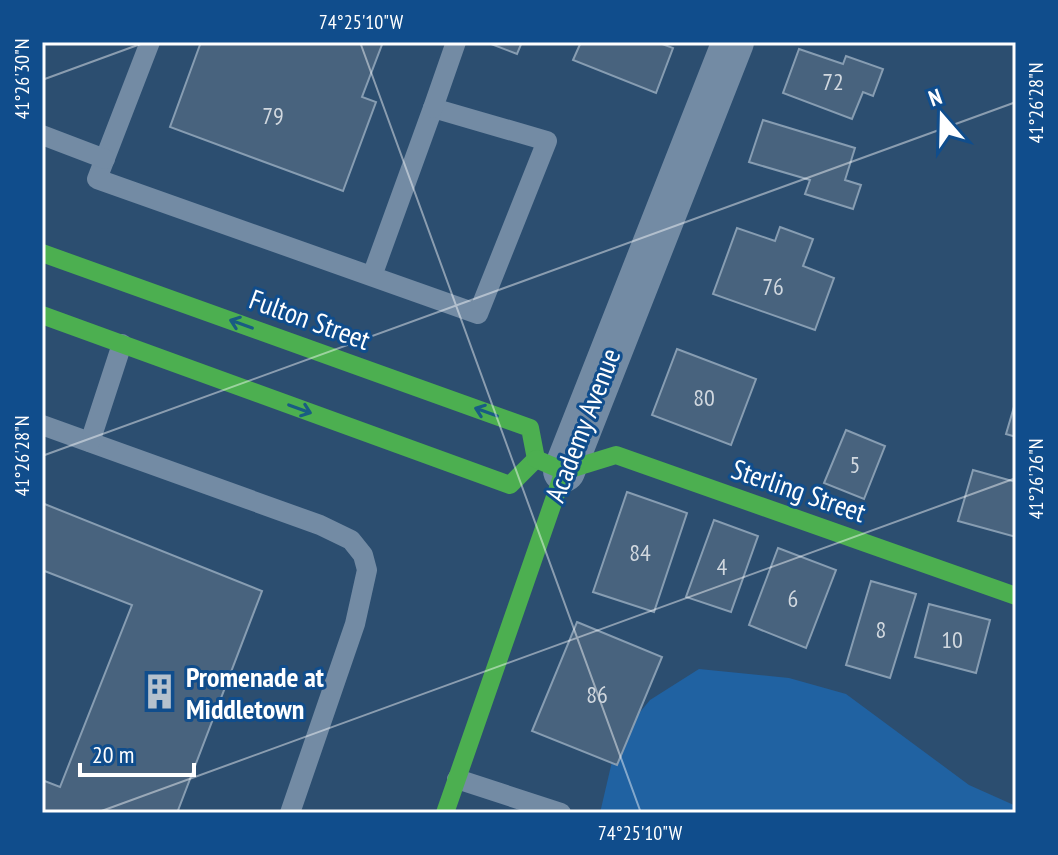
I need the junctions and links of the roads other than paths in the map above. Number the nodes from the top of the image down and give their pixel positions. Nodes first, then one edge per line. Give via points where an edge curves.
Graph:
1 (150, 42) edge
2 (456, 42) edge
3 (733, 42) edge
4 (433, 108) junction
5 (42, 135) edge
6 (105, 159) junction
7 (42, 253) edge
8 (372, 276) junction
9 (42, 315) edge
10 (122, 344) junction
11 (42, 425) edge
12 (90, 442) junction
13 (550, 465) junction
14 (1016, 596) edge
15 (457, 779) junction
16 (290, 813) edge
17 (445, 813) edge
18 (561, 813) edge

1 - 6 lane
2 - 4 lane
3 - 13 street, Academy Avenue
4 - 8 lane
4 - 8 lane via 547,141 478,314
5 - 6 lane
6 - 8 lane via 97,179
13 -> 7 main road, Fulton Street via 530,428
9 - 10 main road
10 - 12 lane
10 -> 13 main road via 510,485
11 - 12 lane
12 - 16 lane via 320,525 351,540 363,555 367,570 355,624
13 - 14 main road, Sterling Street via 616,455
13 - 15 main road, Academy Avenue
15 - 17 main road, Academy Avenue
15 - 18 lane

